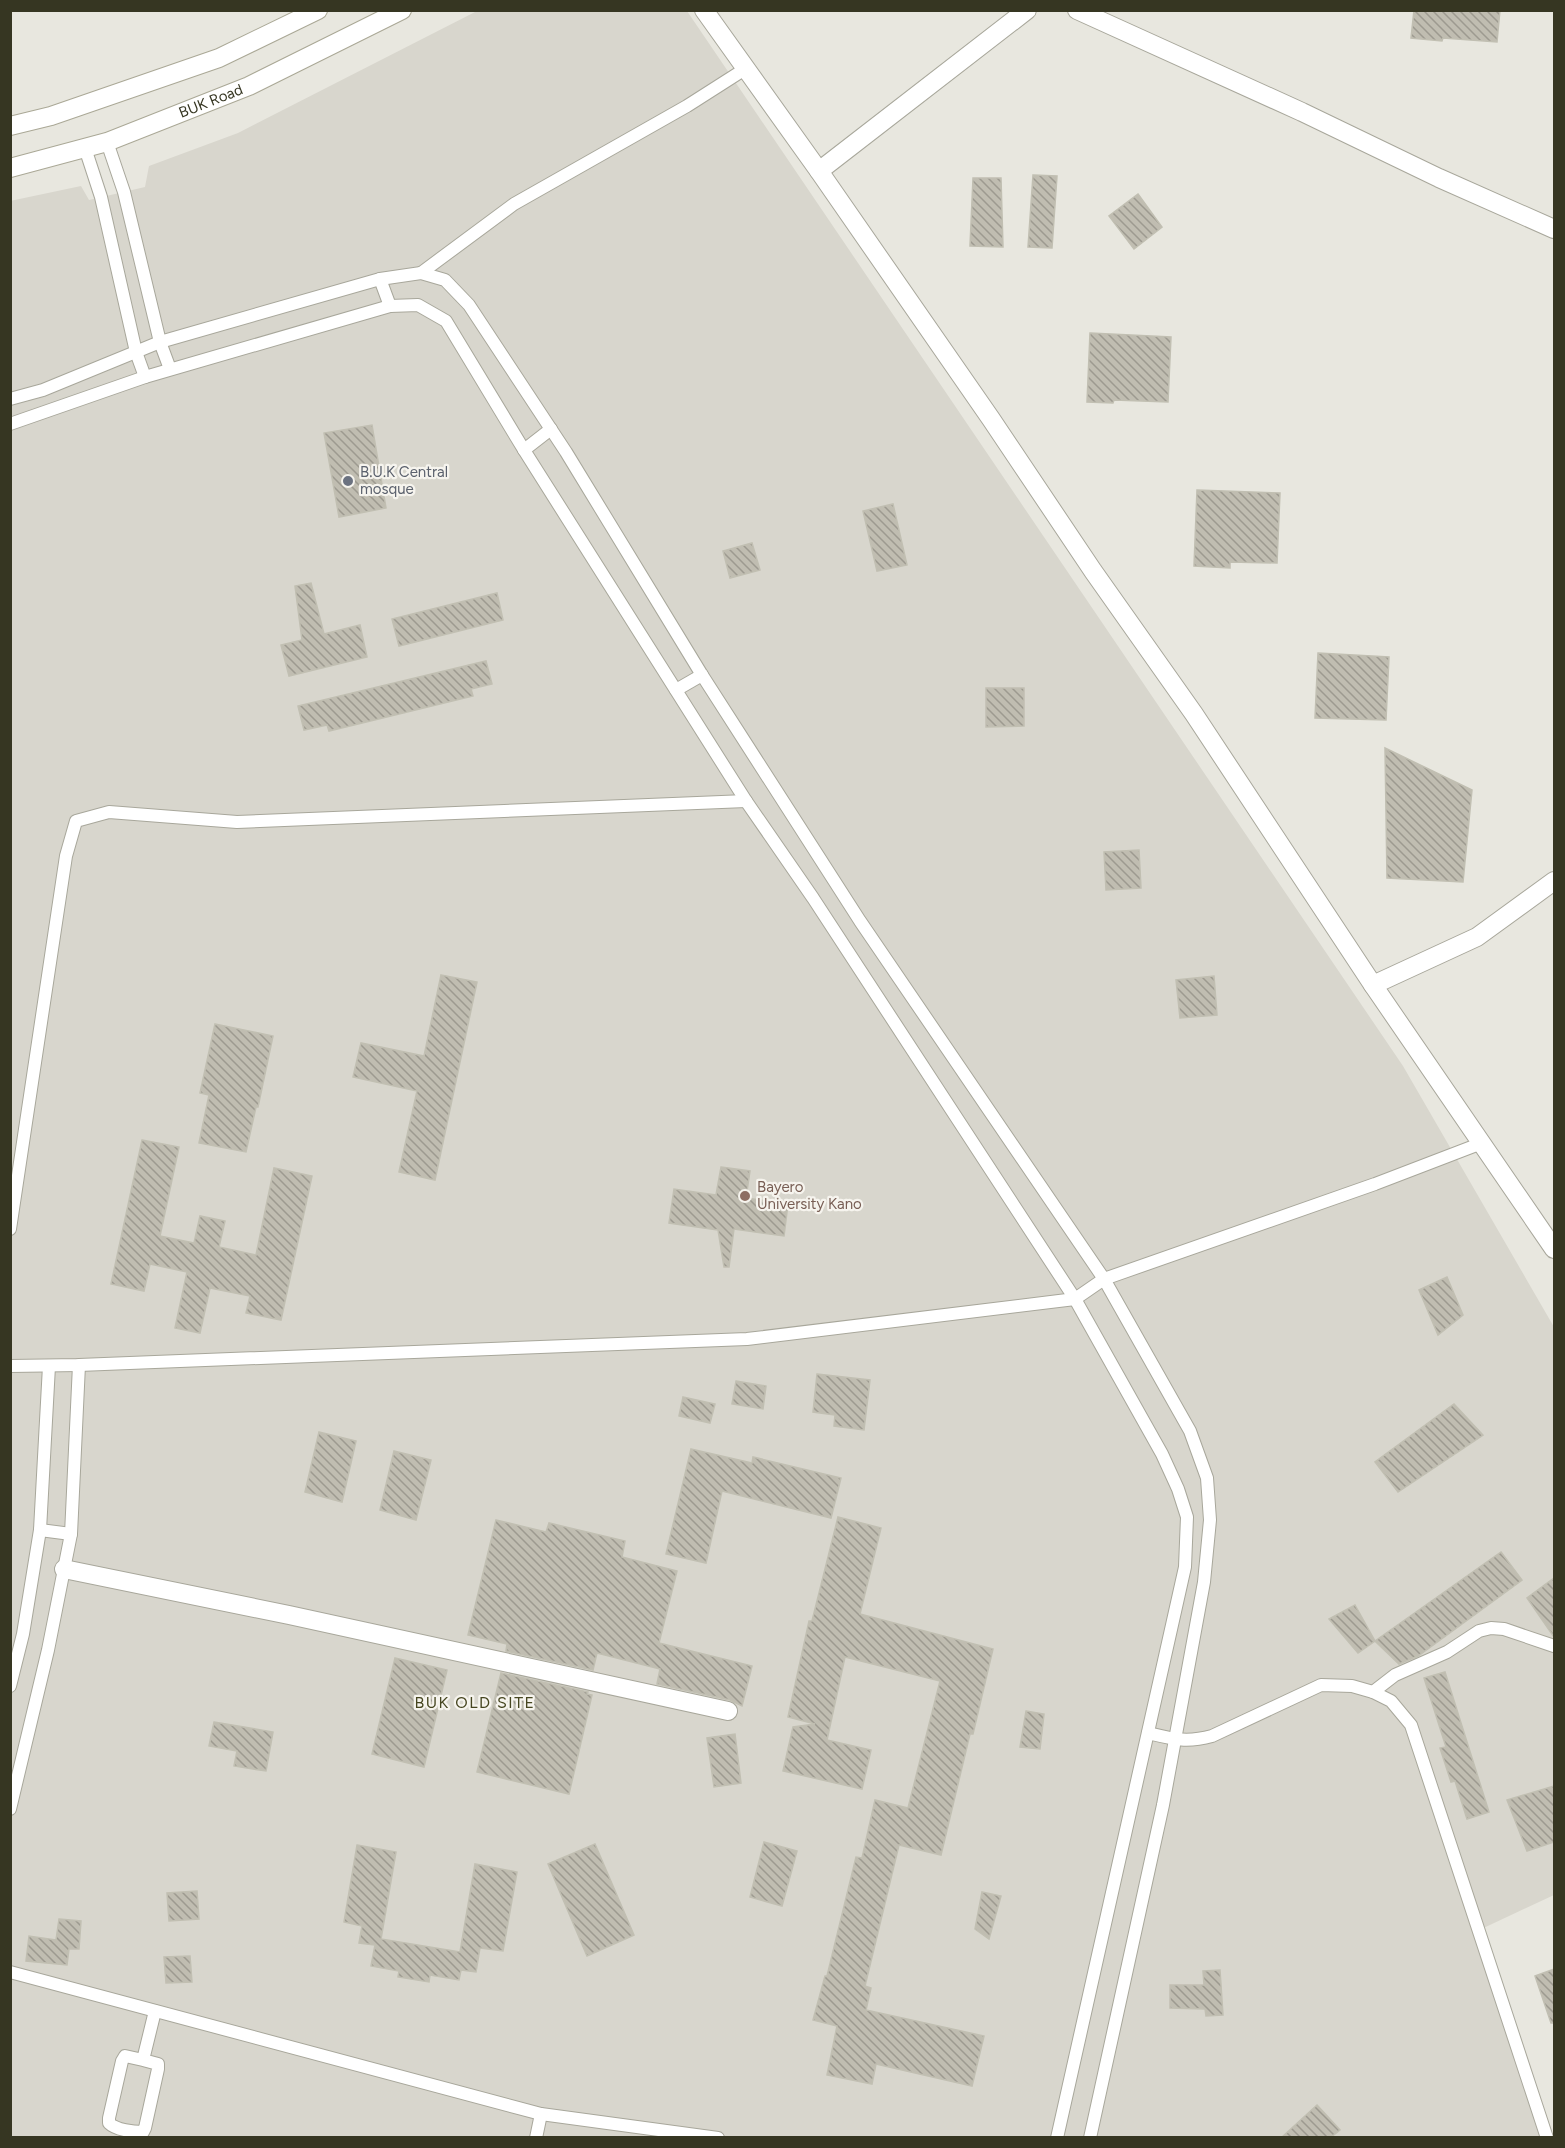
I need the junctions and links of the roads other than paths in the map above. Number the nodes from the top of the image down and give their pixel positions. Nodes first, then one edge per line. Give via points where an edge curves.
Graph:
1 (318, 10) edge
2 (402, 10) edge
3 (704, 10) edge
4 (1028, 10) edge
5 (1077, 10) edge
6 (745, 69) junction
7 (10, 126) edge
8 (107, 142) junction
9 (86, 148) junction
10 (10, 168) edge
11 (819, 171) junction
12 (1554, 228) edge
13 (421, 273) junction
14 (380, 279) junction
15 (390, 306) junction
16 (160, 342) junction
17 (136, 352) junction
18 (170, 369) junction
19 (145, 377) junction
20 (10, 399) edge
21 (10, 424) edge
22 (551, 429) junction
23 (524, 450) junction
24 (702, 675) junction
25 (676, 690) junction
26 (746, 801) junction
27 (1554, 881) edge
28 (1373, 985) junction
29 (1482, 1143) junction
30 (10, 1229) edge
31 (1554, 1249) edge
32 (1104, 1279) junction
33 (1076, 1299) junction
34 (79, 1365) junction
35 (10, 1366) edge
36 (49, 1366) junction
37 (40, 1530) junction
38 (71, 1534) junction
39 (64, 1569) junction
40 (1554, 1646) edge
41 (10, 1686) edge
42 (1373, 1692) junction
43 (728, 1711) dead end
44 (1148, 1733) junction
45 (1176, 1740) junction
46 (10, 1809) edge
47 (10, 1972) edge
48 (155, 2011) junction
49 (143, 2060) junction
50 (541, 2114) junction
51 (536, 2138) edge
52 (718, 2138) edge
53 (1057, 2138) edge
54 (1090, 2138) edge
55 (1547, 2138) edge

1 - 7 street via 219,58 51,116
2 - 8 street, BUK Road via 249,86
3 - 6 street
4 - 11 street
5 - 12 street
6 - 11 street
6 - 13 lane via 514,204
8 - 9 street, BUK Road
8 - 16 lane via 124,192
9 - 10 street, BUK Road
9 - 17 lane
11 - 28 street via 1194,714
13 - 14 lane
13 - 22 lane via 445,280 469,305
14 - 15 lane
14 - 16 lane
15 - 18 lane
15 - 23 lane via 418,305 446,321
16 - 17 lane
16 - 18 lane
17 - 19 lane
17 - 20 lane via 43,390
18 - 19 lane
19 - 21 lane
22 - 23 lane
22 - 24 lane
23 - 25 lane
24 - 25 lane
24 - 32 lane via 860,921
25 - 26 lane
26 - 30 lane via 237,822 109,812 76,821 66,856
26 - 33 lane
27 - 28 street via 1477,937
28 - 29 street
29 - 31 street
29 - 32 lane
32 - 33 lane
32 - 45 lane via 1190,1431 1207,1478 1210,1520 1204,1582
33 - 34 lane via 747,1339
33 - 44 lane via 1162,1454 1186,1518 1185,1567
34 - 36 lane
34 - 38 lane
35 - 36 lane
36 - 37 lane
37 - 38 lane
37 - 41 lane
38 - 39 lane
39 - 43 street
39 - 46 lane
40 - 42 lane via 1504,1629 1479,1631 1446,1652 1395,1675
42 - 45 lane via 1321,1684 1212,1736
42 - 55 lane via 1391,1701 1411,1725
44 - 45 lane
44 - 53 lane
45 - 54 lane
47 - 48 lane
48 - 49 lane
48 - 50 lane
49 - 49 lane via 158,2064 143,2132 112,2127 109,2123 122,2061 125,2056
50 - 51 lane
50 - 52 lane

